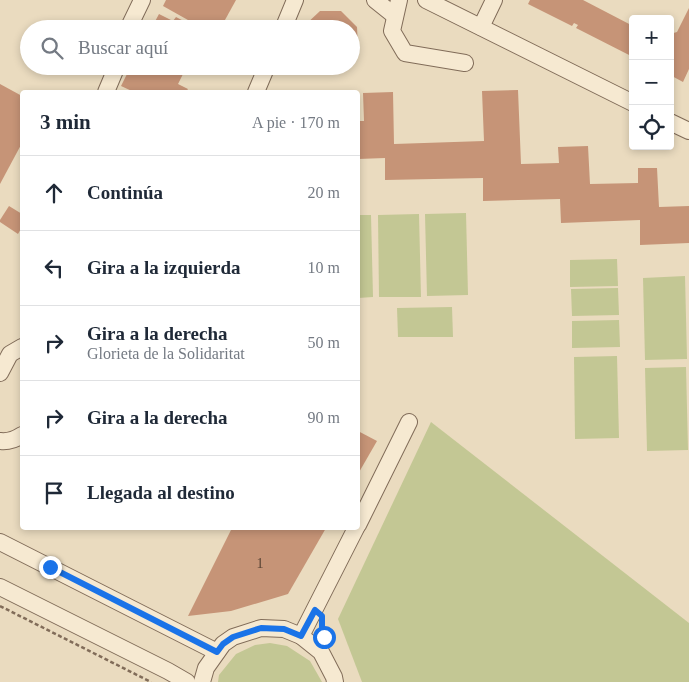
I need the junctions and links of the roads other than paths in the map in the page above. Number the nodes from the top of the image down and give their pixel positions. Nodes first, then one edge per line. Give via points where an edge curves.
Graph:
1 (142, 0) edge
2 (295, 0) edge
3 (375, 0) edge
4 (399, 0) edge
5 (426, 0) edge
6 (494, 0) edge
7 (395, 16) junction
8 (132, 20) edge
9 (287, 20) edge
10 (481, 27) junction
11 (466, 63) dead end
12 (113, 75) edge
13 (263, 75) edge
14 (107, 90) edge
15 (257, 90) edge
16 (629, 101) edge
17 (674, 123) edge
18 (688, 128) edge
19 (20, 349) edge
20 (0, 373) edge
21 (410, 422) dead end
22 (20, 436) edge
23 (0, 440) edge
24 (360, 520) edge
25 (355, 530) edge
26 (0, 542) edge
27 (0, 587) edge
28 (301, 636) junction
29 (217, 652) junction
30 (187, 682) edge
31 (202, 682) edge
32 (335, 682) edge

1 - 8 street
2 - 9 street
3 - 7 street
4 - 7 street
5 - 10 street
6 - 10 street
7 - 11 street via 392,31 406,53
10 - 16 street
12 - 14 street
13 - 15 street
17 - 18 street
19 - 20 street via 10,354
21 - 24 street
22 - 23 street
25 - 28 street
26 - 29 street
27 - 30 street
28 - 29 street via 284,629 261,628 233,637
28 - 32 street via 321,652
29 - 31 street via 206,668

